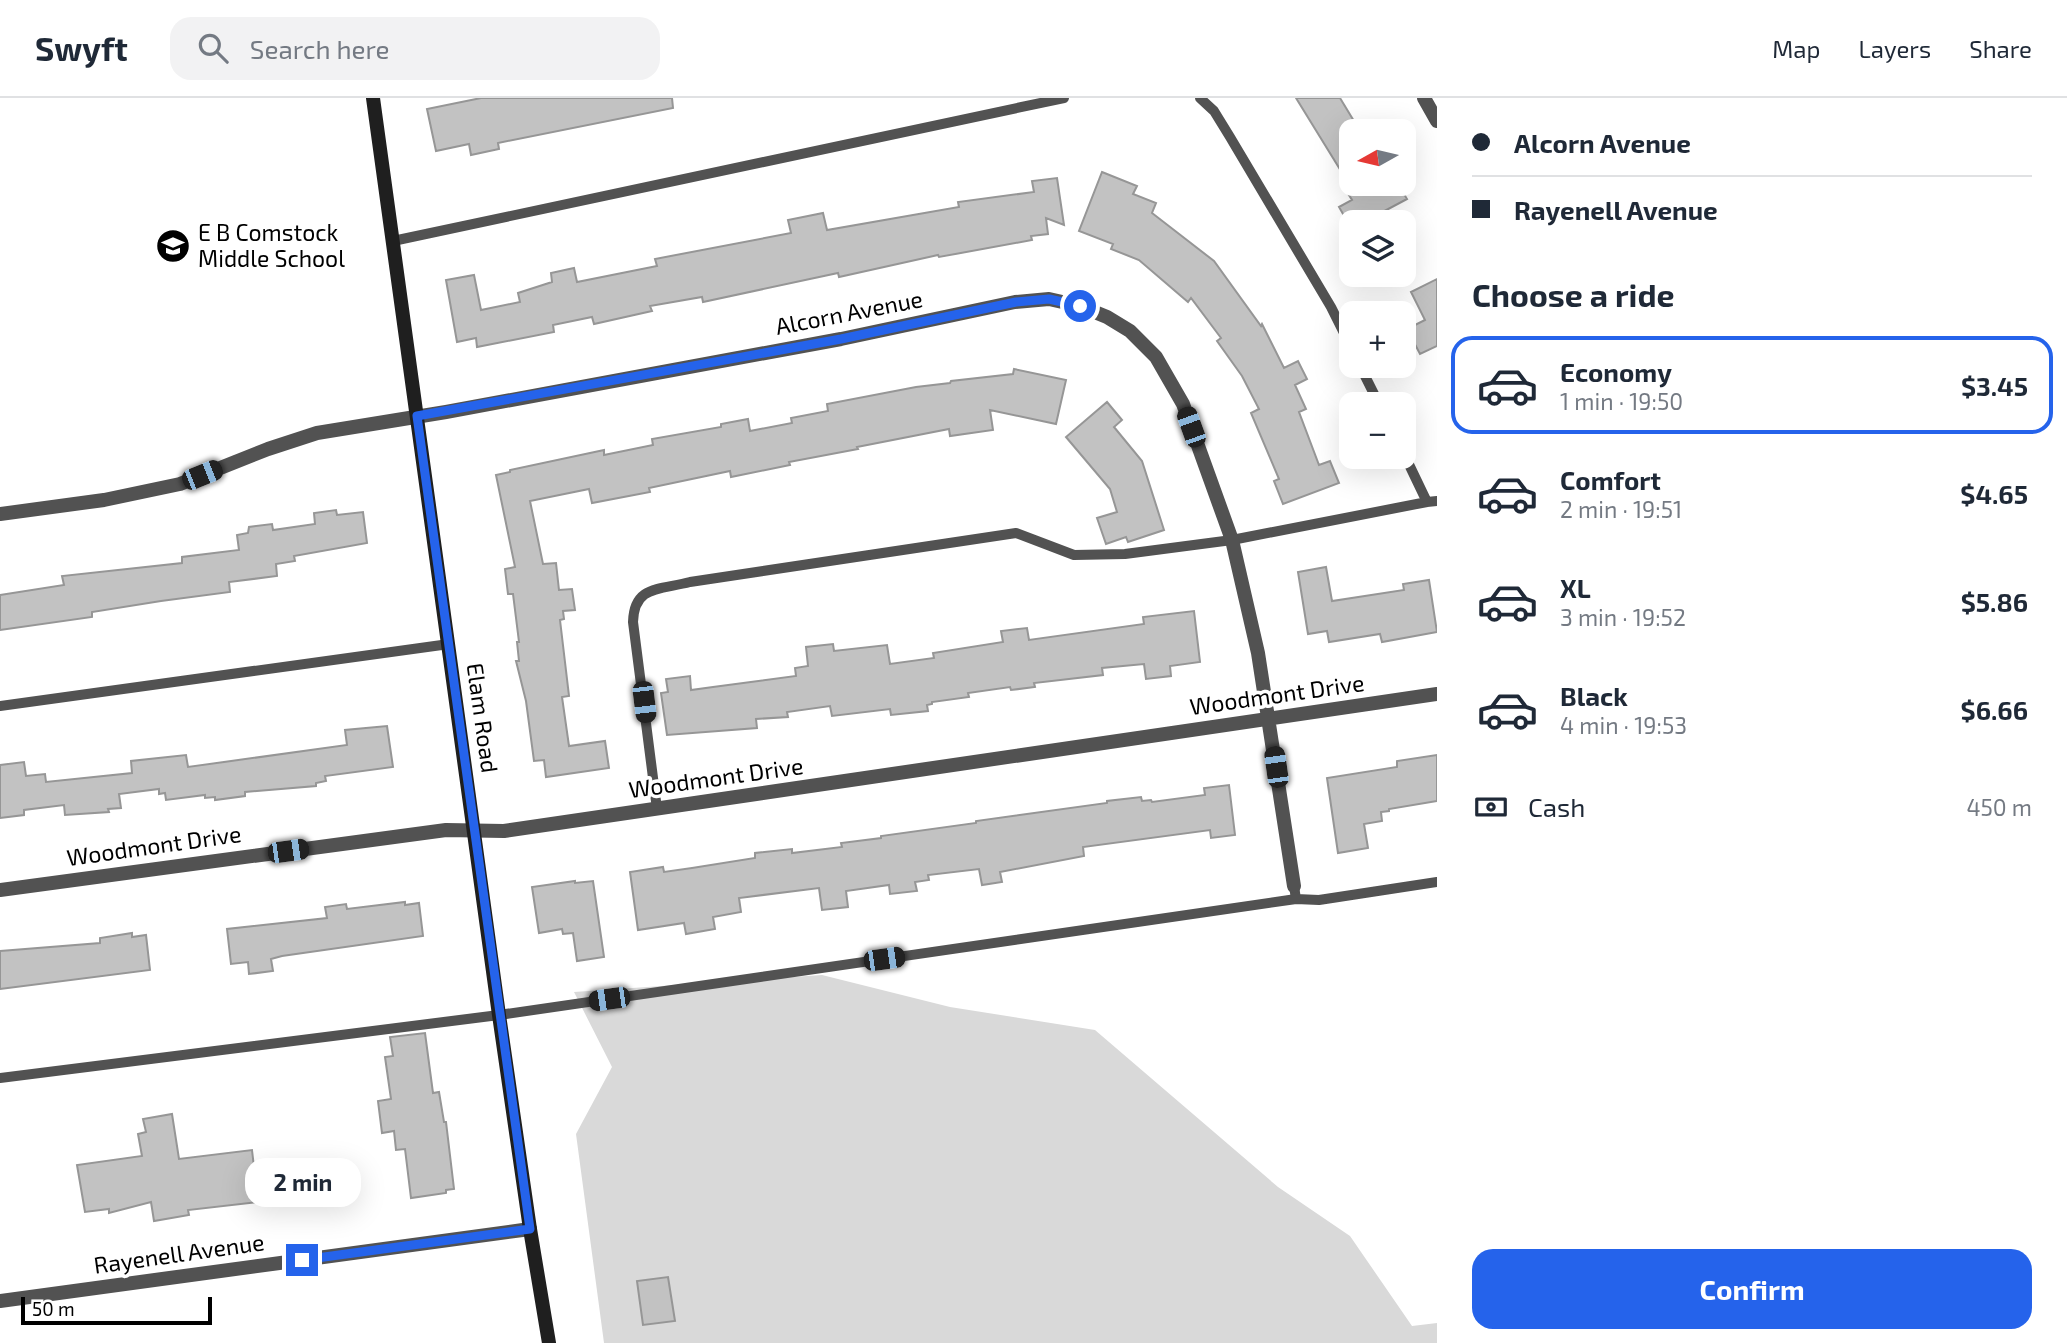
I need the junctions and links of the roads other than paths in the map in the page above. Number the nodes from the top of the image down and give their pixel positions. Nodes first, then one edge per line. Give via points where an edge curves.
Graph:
1 (373, 98) edge
2 (1064, 98) edge
3 (1200, 98) edge
4 (1424, 98) edge
5 (1437, 121) edge
6 (393, 241) junction
7 (1339, 323) edge
8 (417, 416) junction
9 (1413, 469) edge
10 (1432, 501) edge
11 (0, 514) edge
12 (1231, 540) junction
13 (449, 644) junction
14 (1437, 695) edge
15 (0, 706) edge
16 (1269, 720) junction
17 (657, 809) junction
18 (475, 830) junction
19 (1437, 883) edge
20 (0, 890) edge
21 (1295, 893) junction
22 (499, 1015) junction
23 (0, 1078) edge
24 (530, 1229) junction
25 (0, 1301) edge
26 (549, 1343) edge

1 - 6 street, Elam Road
2 - 6 lane
3 - 7 lane via 1214,111 1237,148
4 - 5 street
6 - 8 street, Elam Road
8 - 11 street, Alcorn Avenue via 317,433 180,484
8 - 12 street, Alcorn Avenue via 1049,299 1107,317 1130,331 1156,357 1183,404
8 - 13 street, Elam Road
9 - 10 lane
10 - 12 lane
12 - 16 street, Alcorn Avenue
12 - 17 lane via 1125,554 1074,555 1016,533 690,582 645,593 634,606 633,622
13 - 15 lane
13 - 18 street, Elam Road
14 - 16 street, Woodmont Drive
16 - 17 street, Woodmont Drive
16 - 21 street, Alcorn Avenue
17 - 18 street, Woodmont Drive via 504,831
18 - 20 street, Woodmont Drive via 446,830
18 - 22 street, Elam Road
19 - 21 lane via 1319,900
21 - 22 lane
22 - 23 lane
22 - 24 street, Elam Road
24 - 25 street, Rayenell Avenue
24 - 26 street, Elam Road

